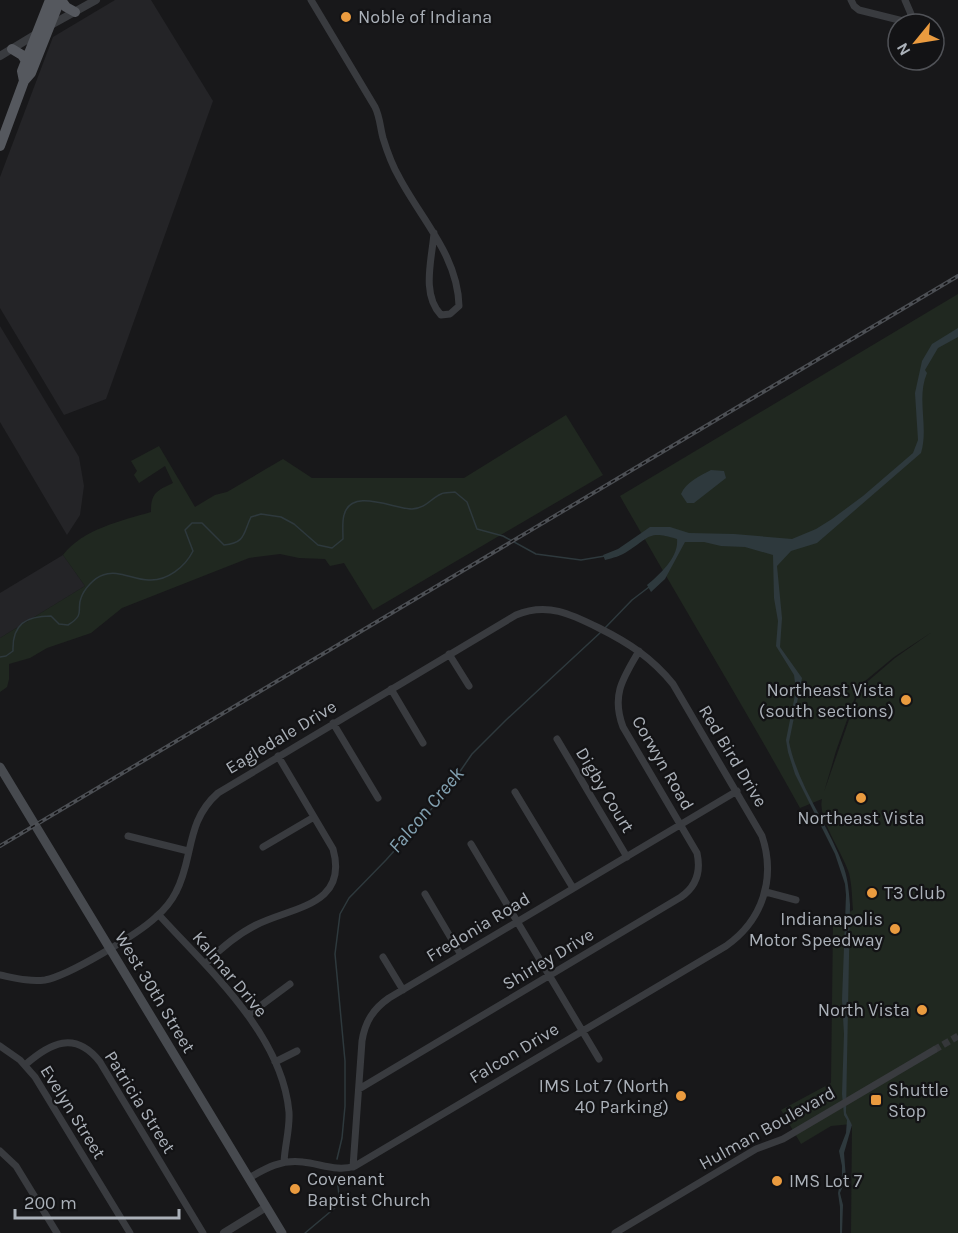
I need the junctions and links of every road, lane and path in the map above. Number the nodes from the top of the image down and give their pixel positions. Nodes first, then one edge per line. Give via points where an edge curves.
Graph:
1 (50, 0) edge
2 (60, 0) edge
3 (96, 0) edge
4 (311, 0) edge
5 (851, 0) edge
6 (905, 0) edge
7 (75, 12) junction
8 (50, 26) junction
9 (36, 34) junction
10 (12, 49) junction
11 (0, 56) edge
12 (26, 61) junction
13 (24, 81) junction
14 (0, 146) edge
15 (434, 233) junction
16 (639, 651) junction
17 (449, 654) junction
18 (468, 686) dead end
19 (391, 689) junction
20 (333, 723) junction
21 (557, 739) dead end
22 (423, 742) dead end
23 (278, 756) junction
24 (0, 767) edge
25 (736, 791) junction
26 (515, 792) dead end
27 (378, 798) dead end
28 (314, 817) junction
29 (680, 825) junction
30 (128, 836) dead end
31 (471, 844) dead end
32 (263, 847) dead end
33 (188, 851) junction
34 (627, 857) junction
35 (573, 888) junction
36 (766, 892) junction
37 (424, 894) dead end
38 (796, 900) dead end
39 (159, 915) junction
40 (517, 922) junction
41 (109, 948) junction
42 (461, 955) junction
43 (384, 957) dead end
44 (205, 964) junction
45 (0, 975) edge
46 (549, 975) junction
47 (290, 984) dead end
48 (403, 990) junction
49 (248, 1015) junction
50 (582, 1031) junction
51 (0, 1046) edge
52 (934, 1050) tunnel mouth
53 (297, 1051) dead end
54 (599, 1059) dead end
55 (274, 1062) junction
56 (25, 1065) junction
57 (358, 1089) junction
58 (0, 1151) edge
59 (284, 1162) junction
60 (353, 1167) junction
61 (249, 1179) junction
62 (266, 1207) junction
63 (57, 1233) edge
64 (130, 1233) edge
65 (203, 1233) edge
66 (224, 1233) edge
67 (282, 1233) edge
68 (615, 1233) edge

1 - 9 main road
2 - 7 main road
2 - 8 main road
3 - 7 street
4 - 15 street via 375,107 399,178
5 - 6 street via 861,11 903,21 911,14
7 - 8 street
8 - 9 street
8 - 13 main road via 32,73
9 - 10 street
9 - 12 main road
10 - 11 street
10 - 12 main road
12 - 13 main road
13 - 14 main road
15 - 15 street via 451,265 459,294 459,306 450,314 441,315 429,296
16 - 17 street, Eagledale Drive via 597,627 548,609 511,617
16 - 25 street, Red Bird Drive via 673,684
16 - 29 street, Corwyn Road via 620,687 619,717
17 - 18 street
17 - 19 street, Eagledale Drive
19 - 20 street, Eagledale Drive
19 - 22 street
20 - 23 street, Eagledale Drive
20 - 27 street
21 - 34 street, Digby Court
23 - 28 street
23 - 33 street, Eagledale Drive via 210,800 197,819
24 - 41 main road, West 30th Street
25 - 29 street, Fredonia Road
25 - 36 street, Red Bird Drive via 764,843 768,867
26 - 35 street
28 - 32 street
28 - 44 street via 335,856 334,876 328,890 311,904 247,930
29 - 34 street, Fredonia Road
29 - 46 street, Shirley Drive via 699,862 690,890
30 - 33 street
31 - 40 street
33 - 39 street, Eagledale Drive via 179,886
34 - 35 street, Fredonia Road
35 - 40 street, Fredonia Road
36 - 38 street
36 - 50 street, Falcon Drive via 750,923 728,944
37 - 42 street
39 - 41 street, Eagledale Drive
39 - 44 street, Kalmar Drive
40 - 42 street, Fredonia Road
40 - 46 street
41 - 45 street, Eagledale Drive via 48,979
41 - 61 main road, West 30th Street
42 - 48 street, Fredonia Road
43 - 48 street
44 - 49 street, Kalmar Drive
46 - 50 street
46 - 57 street, Shirley Drive
47 - 49 street
48 - 57 street, Fredonia Road via 381,1004 368,1022 362,1041
49 - 55 street, Kalmar Drive
50 - 54 street
50 - 60 street, Falcon Drive
51 - 56 street, Evelyn Street
52 - 68 street, Hulman Boulevard
53 - 55 street
55 - 59 street, Kalmar Drive via 289,1111 290,1132
56 - 64 street, Evelyn Street
56 - 65 street, Patricia Street via 42,1050 59,1044 75,1044 91,1052
57 - 60 street, Fredonia Road
58 - 63 street via 16,1166
59 - 60 street
59 - 61 street
61 - 62 main road, West 30th Street
62 - 66 street
62 - 67 main road, West 30th Street

